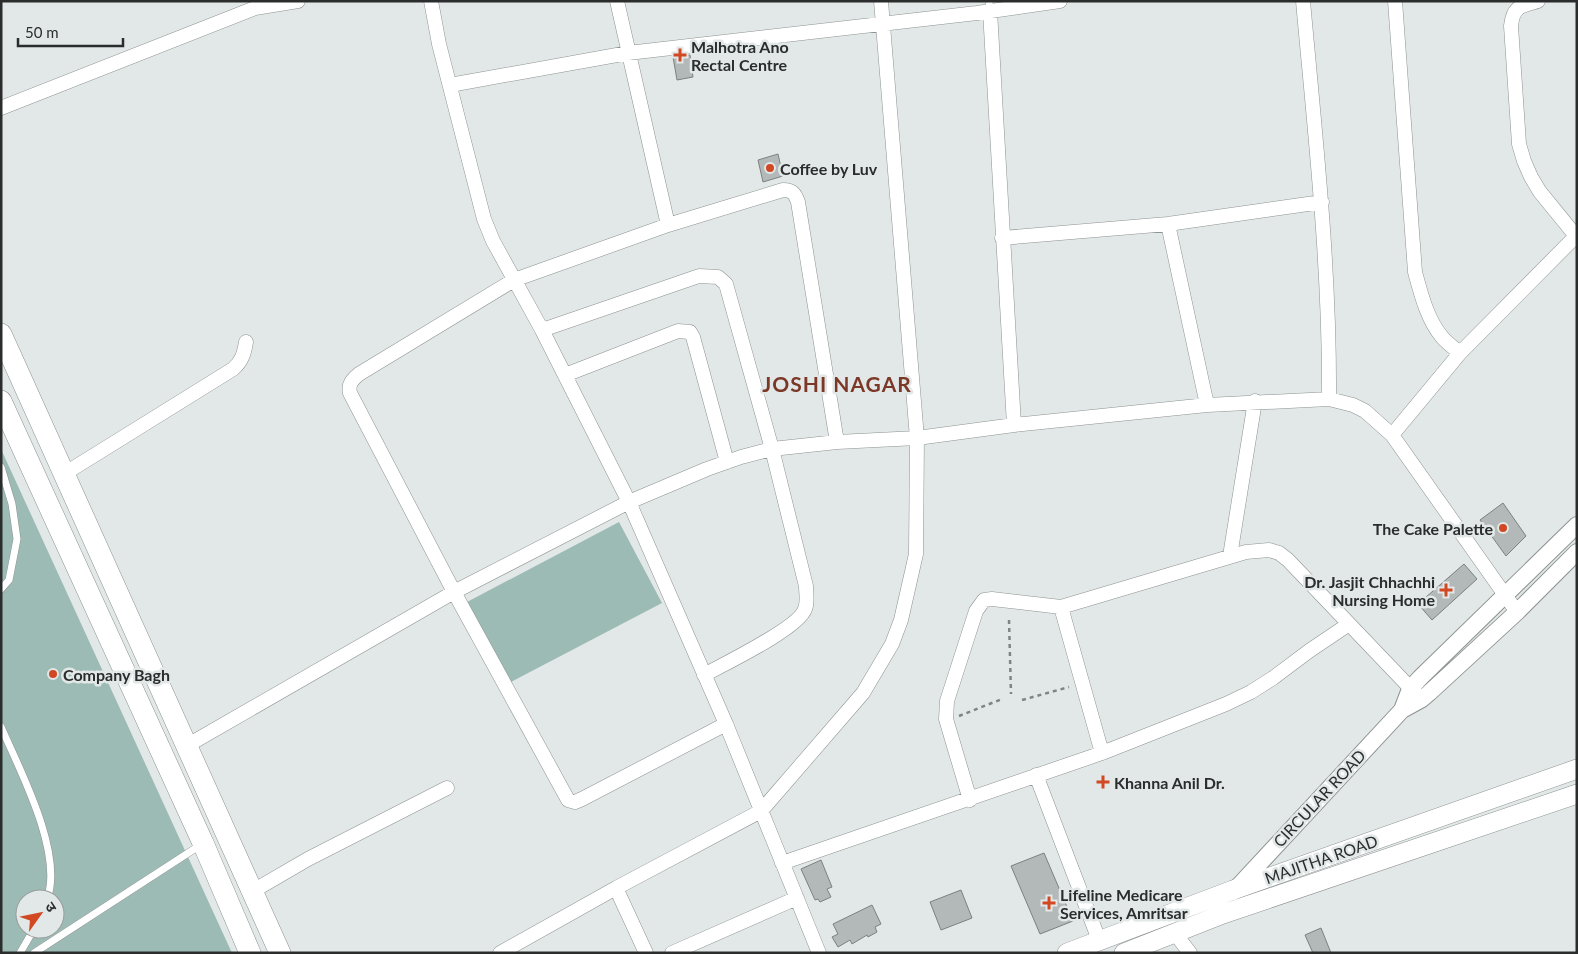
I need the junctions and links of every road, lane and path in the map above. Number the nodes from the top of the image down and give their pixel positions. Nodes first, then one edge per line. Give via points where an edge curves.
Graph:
1 (298, 1) edge
2 (431, 1) edge
3 (617, 1) edge
4 (881, 1) edge
5 (1060, 1) edge
6 (1303, 1) edge
7 (1395, 1) edge
8 (1538, 1) edge
9 (254, 5) edge
10 (990, 6) edge
11 (883, 23) junction
12 (628, 53) junction
13 (450, 85) junction
14 (1, 108) edge
15 (1322, 202) junction
16 (1168, 224) junction
17 (668, 225) junction
18 (1576, 236) edge
19 (1002, 238) junction
20 (514, 280) junction
21 (542, 330) junction
22 (1, 334) edge
23 (246, 342) dead end
24 (1460, 353) junction
25 (565, 375) junction
26 (1328, 399) junction
27 (1255, 401) junction
28 (1, 402) edge
29 (1207, 405) junction
30 (1014, 425) junction
31 (1392, 435) junction
32 (918, 438) junction
33 (838, 442) junction
34 (50, 444) junction
35 (772, 449) junction
36 (26, 454) junction
37 (727, 462) junction
38 (1, 467) edge
39 (64, 474) junction
40 (629, 502) junction
41 (1577, 525) edge
42 (1577, 552) edge
43 (1230, 556) junction
44 (1, 589) edge
45 (454, 592) junction
46 (1505, 596) junction
47 (1061, 607) junction
48 (1517, 612) junction
49 (1009, 620) dead end
50 (1349, 624) junction
51 (704, 675) junction
52 (1073, 686) dead end
53 (1011, 694) dead end
54 (1416, 694) junction
55 (1002, 699) dead end
56 (1022, 700) dead end
57 (958, 716) dead end
58 (726, 724) junction
59 (1, 727) edge
60 (188, 745) junction
61 (1102, 753) junction
62 (1577, 769) edge
63 (1036, 775) junction
64 (447, 788) dead end
65 (1577, 794) edge
66 (970, 800) junction
67 (762, 811) junction
68 (203, 843) junction
69 (782, 863) junction
70 (616, 888) junction
71 (49, 889) edge
72 (1233, 890) junction
73 (253, 891) junction
74 (796, 898) junction
75 (1223, 914) junction
76 (1174, 932) junction
77 (28, 939) edge
78 (1099, 940) junction
79 (20, 953) edge
80 (34, 953) edge
81 (250, 953) edge
82 (280, 953) edge
83 (500, 953) edge
84 (646, 953) edge
85 (672, 953) edge
86 (819, 953) edge
87 (1066, 953) edge
88 (1124, 953) edge
89 (1190, 953) edge

1 - 9 street
2 - 13 street
3 - 12 street
4 - 11 street
5 - 10 street
6 - 15 street
7 - 24 street via 1415,272 1435,327
8 - 18 street via 1520,6 1512,17 1520,144 1531,177 1540,192
9 - 14 street
10 - 11 street
10 - 19 street
11 - 12 street
11 - 32 street
12 - 13 street
12 - 17 street
13 - 20 street via 484,220
15 - 16 street
15 - 26 street via 1329,344
16 - 19 street
16 - 29 street
17 - 20 street
17 - 33 street via 783,190 795,194
18 - 24 street
19 - 30 street
20 - 21 street
20 - 45 street via 359,374 349,387
21 - 25 street
21 - 35 street via 699,276 718,277 726,284
22 - 34 main road
23 - 39 street via 244,356 233,369
24 - 31 street
25 - 37 street via 678,331 690,332
25 - 40 street
26 - 27 street
26 - 31 street via 1365,411
27 - 29 street
27 - 43 street
28 - 36 main road
29 - 30 street
30 - 32 street
31 - 46 street
32 - 33 street
32 - 67 street via 916,554 901,620 892,644 864,693
33 - 35 street
34 - 36 street
34 - 39 main road
35 - 37 street
35 - 51 street via 806,586 805,610 791,626
36 - 68 main road
37 - 40 street
38 - 44 lane via 12,504 17,539 9,580
39 - 60 main road
40 - 45 street
40 - 51 street
41 - 46 street, CIRCULAR ROAD
42 - 48 street, CIRCULAR ROAD
43 - 47 street
43 - 50 street via 1259,550 1278,553
45 - 58 street via 564,795 571,802
45 - 60 street
46 - 48 street
46 - 54 street, CIRCULAR ROAD via 1420,678
47 - 61 street
47 - 66 street via 992,599 984,600 976,611 946,709 946,719
48 - 54 street, CIRCULAR ROAD
49 - 53 path
50 - 54 street
50 - 61 street via 1251,692
51 - 58 street
52 - 56 path
54 - 72 street, CIRCULAR ROAD
55 - 57 path
58 - 67 street
59 - 71 lane via 31,796 48,850 52,874
60 - 73 main road
61 - 63 street
62 - 72 main road, MAJITHA ROAD
63 - 66 street
63 - 78 street
64 - 73 street
65 - 75 main road, MAJITHA ROAD
66 - 69 street
67 - 69 street
67 - 70 street
68 - 80 lane
68 - 81 main road
69 - 74 street
70 - 83 street
70 - 84 street
72 - 75 street, CIRCULAR ROAD
72 - 78 main road, MAJITHA ROAD
73 - 82 main road
74 - 85 street
74 - 86 street
75 - 76 main road, MAJITHA ROAD
76 - 88 main road, MAJITHA ROAD
76 - 89 street
77 - 79 lane
78 - 87 main road, MAJITHA ROAD

